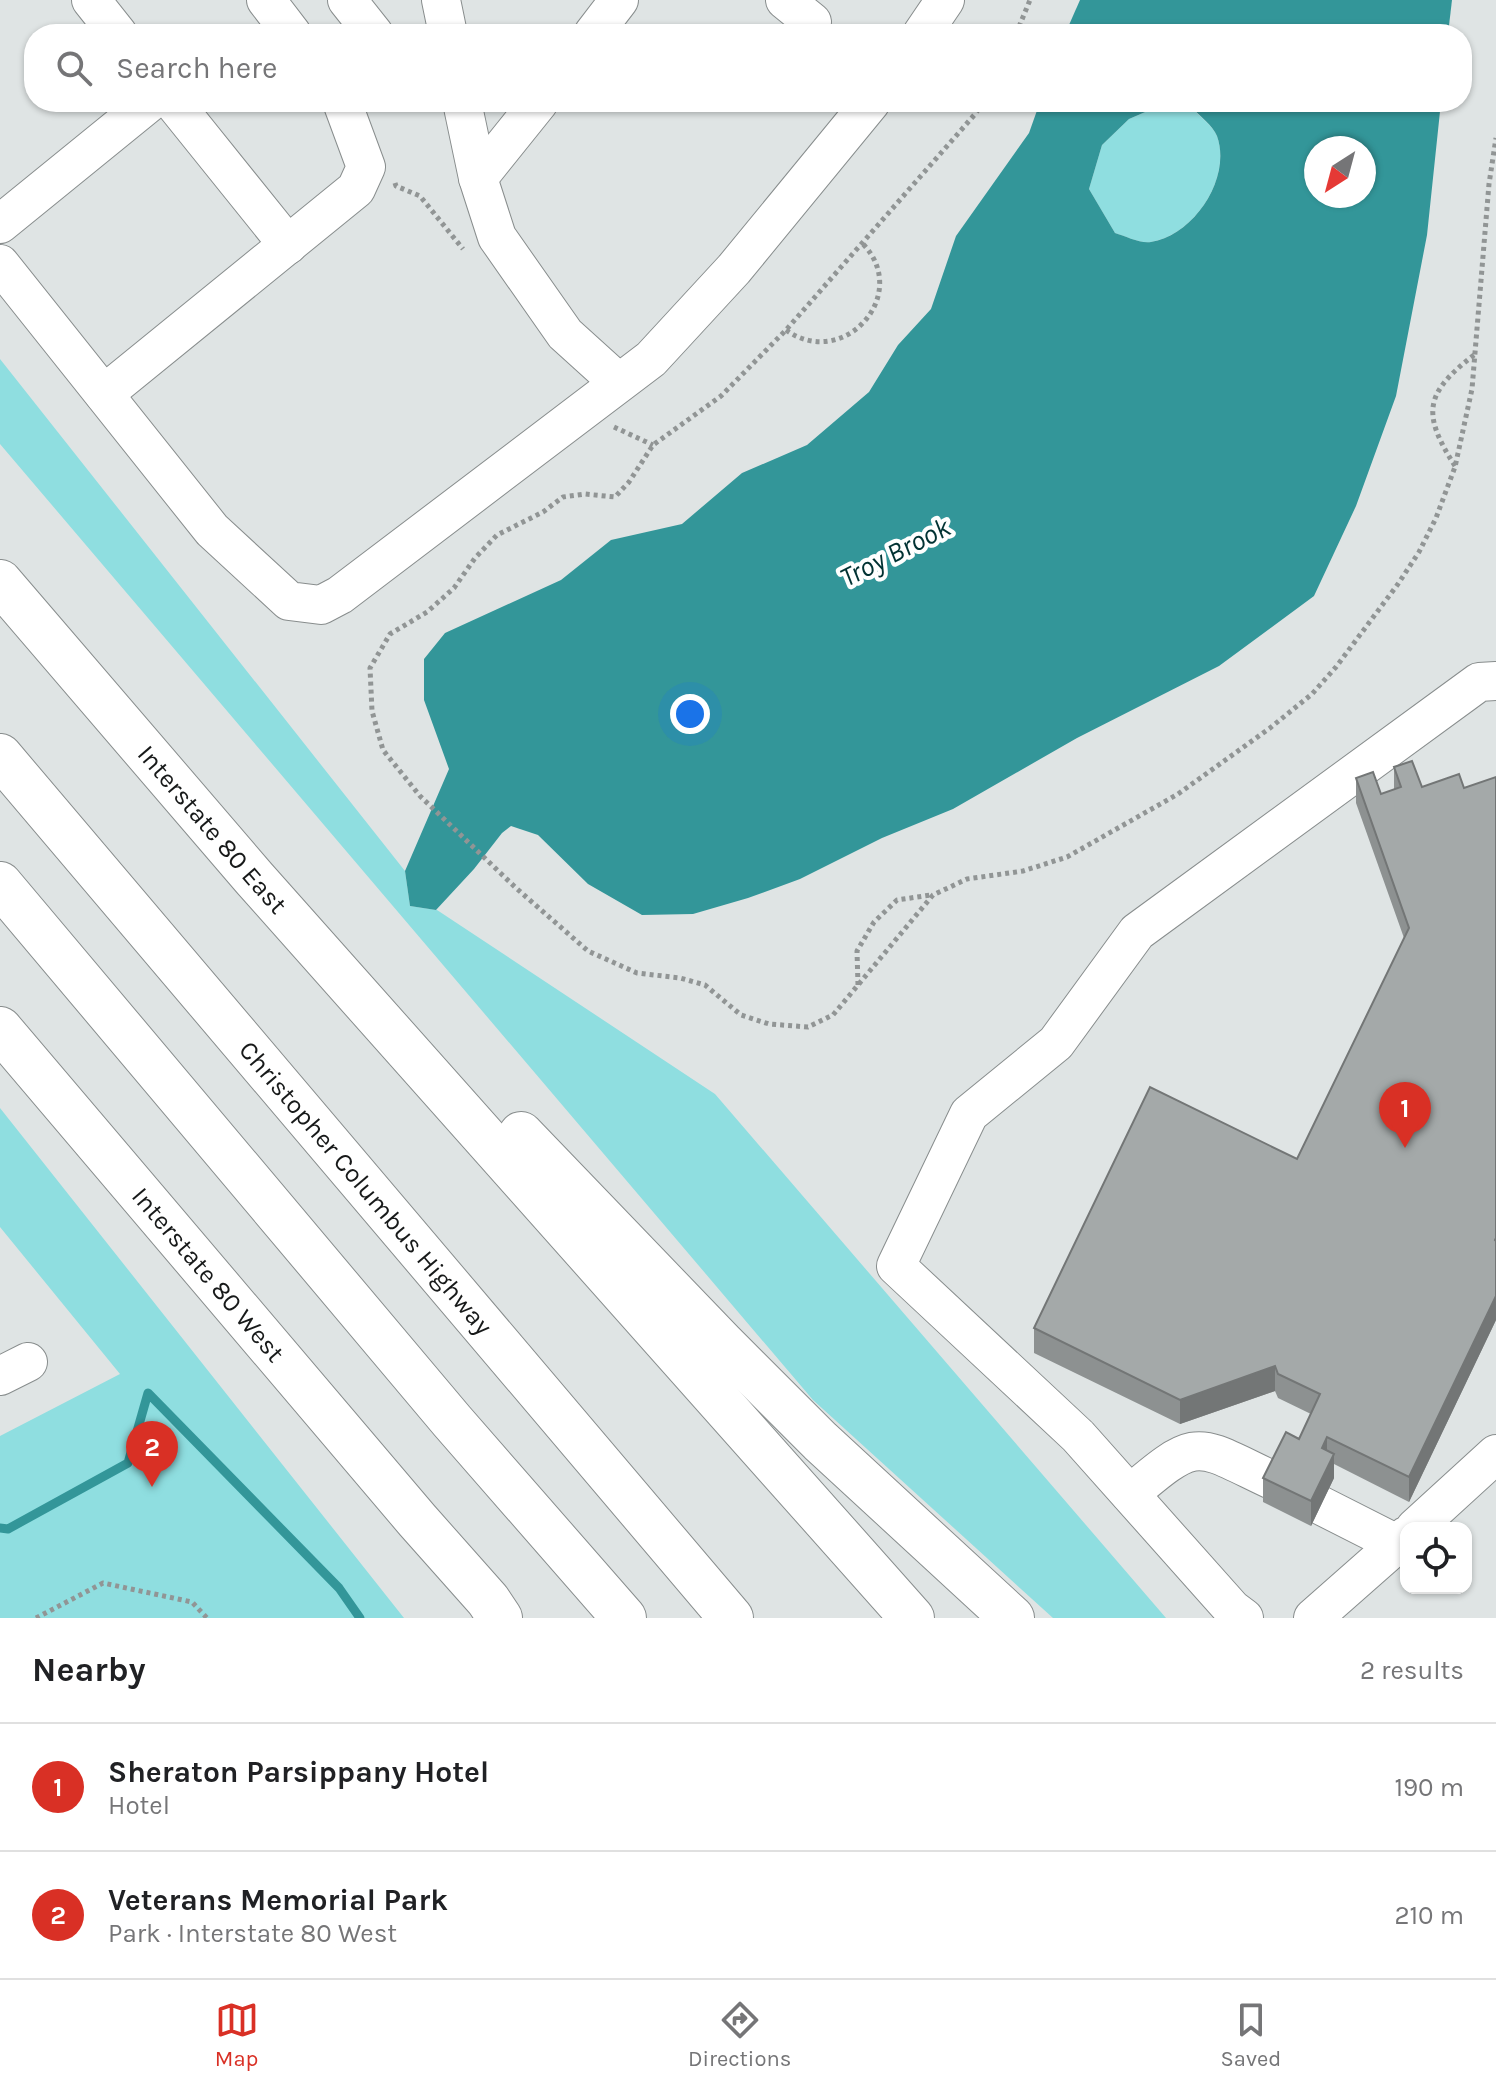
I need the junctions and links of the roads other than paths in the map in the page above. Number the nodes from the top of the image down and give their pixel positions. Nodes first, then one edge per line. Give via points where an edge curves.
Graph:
1 (91, 0) edge
2 (266, 0) edge
3 (347, 0) edge
4 (441, 0) edge
5 (619, 0) edge
6 (945, 0) edge
7 (110, 24) edge
8 (284, 24) edge
9 (366, 24) edge
10 (446, 24) edge
11 (601, 24) edge
12 (929, 24) edge
13 (138, 112) edge
14 (181, 112) edge
15 (346, 112) edge
16 (464, 112) edge
17 (531, 112) edge
18 (863, 112) edge
19 (478, 178) junction
20 (0, 224) edge
21 (288, 245) junction
22 (0, 264) edge
23 (618, 382) junction
24 (104, 394) junction
25 (0, 582) edge
26 (1496, 681) edge
27 (0, 756) edge
28 (0, 884) edge
29 (0, 1029) edge
30 (428, 1075) junction
31 (1496, 1454) edge
32 (1274, 1481) edge
33 (1130, 1494) junction
34 (1320, 1505) edge
35 (417, 1520) junction
36 (1421, 1522) edge
37 (1400, 1534) edge
38 (1400, 1541) edge
39 (462, 1618) edge
40 (500, 1618) edge
41 (624, 1618) edge
42 (731, 1618) edge
43 (912, 1618) edge
44 (1012, 1618) edge
45 (1244, 1618) edge
46 (1313, 1618) edge

1 - 7 lane
2 - 8 lane
3 - 9 lane
4 - 10 lane
5 - 11 lane
6 - 12 lane
13 - 20 lane
14 - 21 lane
15 - 21 lane via 366,167 356,189
16 - 19 lane
17 - 19 lane
18 - 23 lane via 734,269 651,359
19 - 23 lane via 497,237 517,267 565,334
21 - 24 lane
22 - 24 lane
23 - 24 lane via 321,605 289,601 212,530
25 - 30 highway, Interstate 80 East
26 - 33 lane via 1479,682 1137,932 1056,1043 969,1114 896,1266 1078,1436
27 - 42 highway, Christopher Columbus Highway
28 - 41 highway
29 - 35 highway, Interstate 80 West
30 - 43 highway, Interstate 80 East
30 - 44 highway via 513,1126 820,1441
31 - 36 lane
32 - 33 lane via 1207,1449 1189,1450
33 - 45 lane
34 - 37 lane
35 - 39 highway
35 - 40 highway
38 - 46 lane

